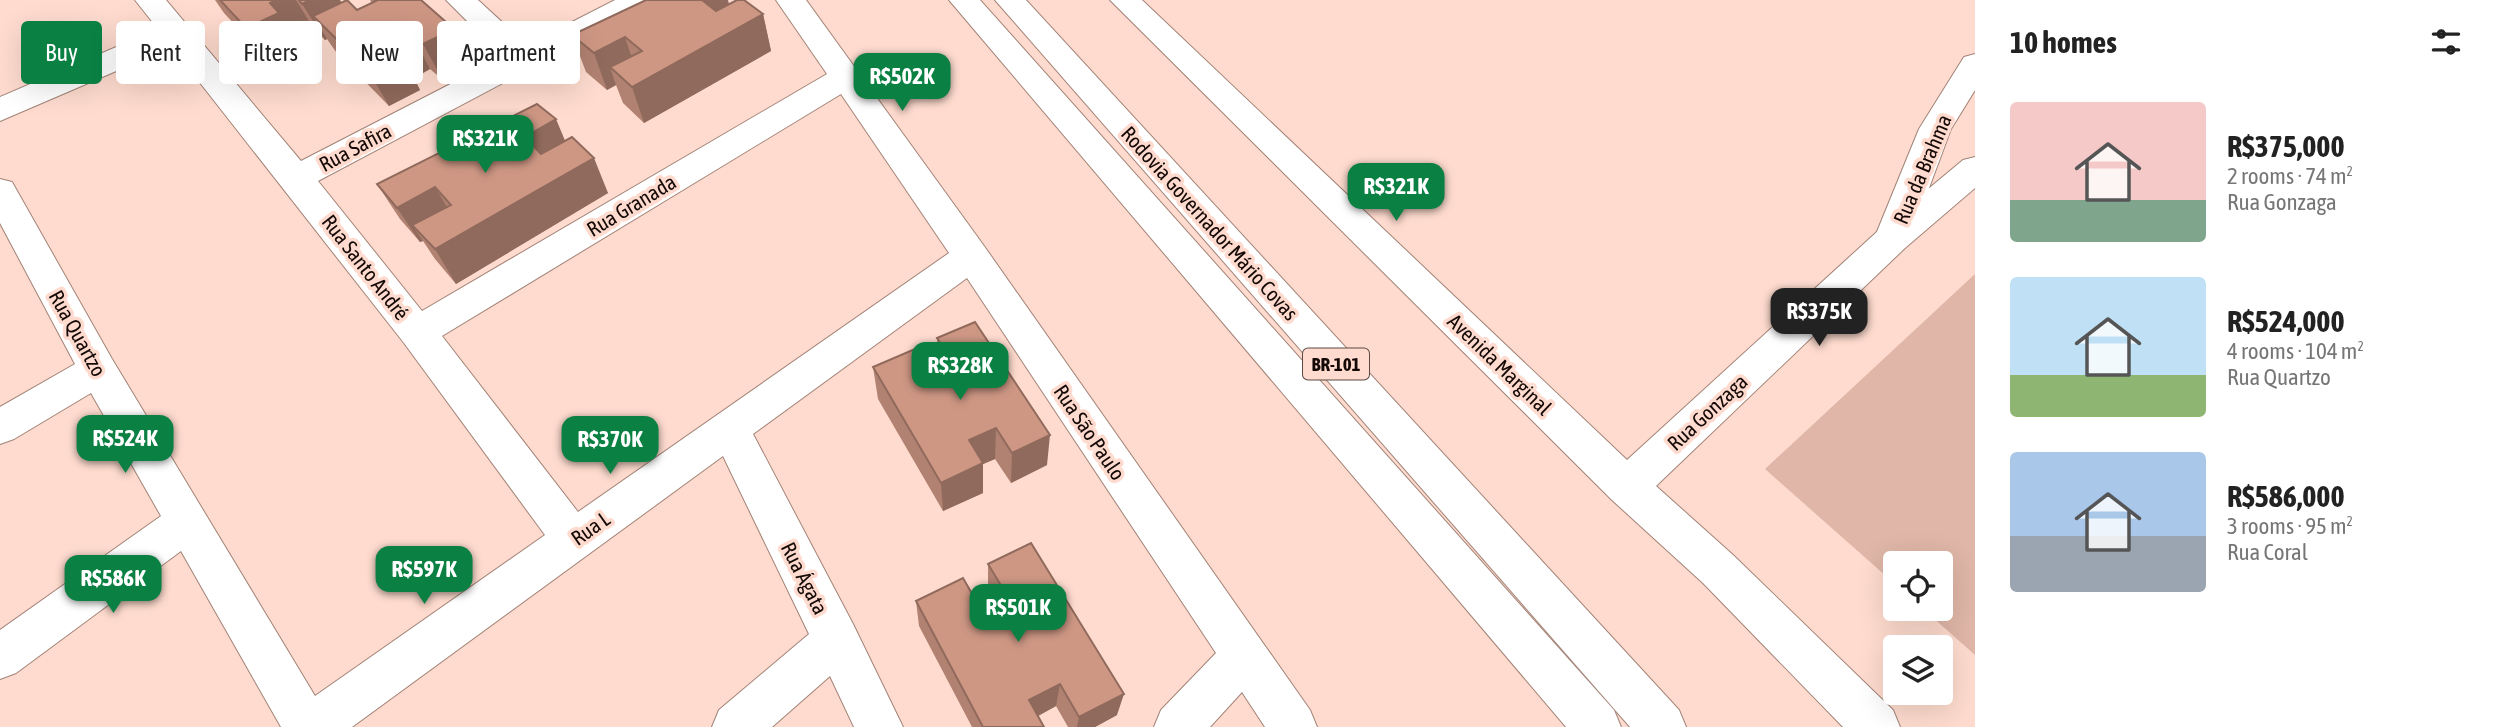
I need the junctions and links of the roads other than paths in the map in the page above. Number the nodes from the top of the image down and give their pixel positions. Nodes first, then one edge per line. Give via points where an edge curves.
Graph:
1 (150, 0) edge
2 (461, 0) edge
3 (638, 0) edge
4 (791, 0) edge
5 (964, 0) edge
6 (1010, 0) edge
7 (1125, 0) edge
8 (167, 21) edge
9 (483, 21) edge
10 (580, 30) edge
11 (116, 59) edge
12 (1975, 64) edge
13 (205, 68) edge
14 (844, 78) junction
15 (475, 84) edge
16 (0, 110) edge
17 (1975, 169) edge
18 (296, 178) junction
19 (0, 191) edge
20 (1892, 239) junction
21 (12, 241) edge
22 (971, 256) junction
23 (417, 332) junction
24 (98, 370) junction
25 (0, 428) edge
26 (730, 429) junction
27 (1627, 487) junction
28 (188, 521) junction
29 (574, 540) junction
30 (837, 640) junction
31 (0, 657) edge
32 (1242, 657) junction
33 (309, 727) edge
34 (736, 727) edge
35 (879, 727) edge
36 (1178, 727) edge
37 (1293, 727) edge
38 (1597, 727) edge
39 (1662, 727) edge
40 (1877, 727) edge

1 - 8 street, Rua Santo André
2 - 9 street
3 - 10 street, Rua Safira
4 - 14 street, Rua São Paulo
5 - 38 street, Rodovia Governador Mário Covas / BR-101
6 - 39 street, Rodovia Governador Mário Covas / BR-101
7 - 27 street, Avenida Marginal
11 - 16 street
12 - 20 street, Rua da Brahma via 1935,130
13 - 18 street, Rua Santo André
14 - 22 street, Rua São Paulo
14 - 23 street, Rua Granada
15 - 18 street, Rua Safira
17 - 20 street, Rua Gonzaga
18 - 23 street, Rua Santo André
19 - 21 street, Rua Quartzo
20 - 27 street, Rua Gonzaga
21 - 24 street, Rua Quartzo
22 - 26 street, Rua L
22 - 32 street, Rua São Paulo
23 - 29 street, Rua Santo André
24 - 25 street
24 - 28 street, Rua Quartzo
26 - 29 street, Rua L
26 - 30 street, Rua Ágata
27 - 40 street, Avenida Marginal via 1718,569
28 - 31 street
28 - 33 street, Rua Quartzo
29 - 33 street, Rua L
30 - 34 street
30 - 35 street, Rua Ágata
32 - 36 street
32 - 37 street, Rua São Paulo

